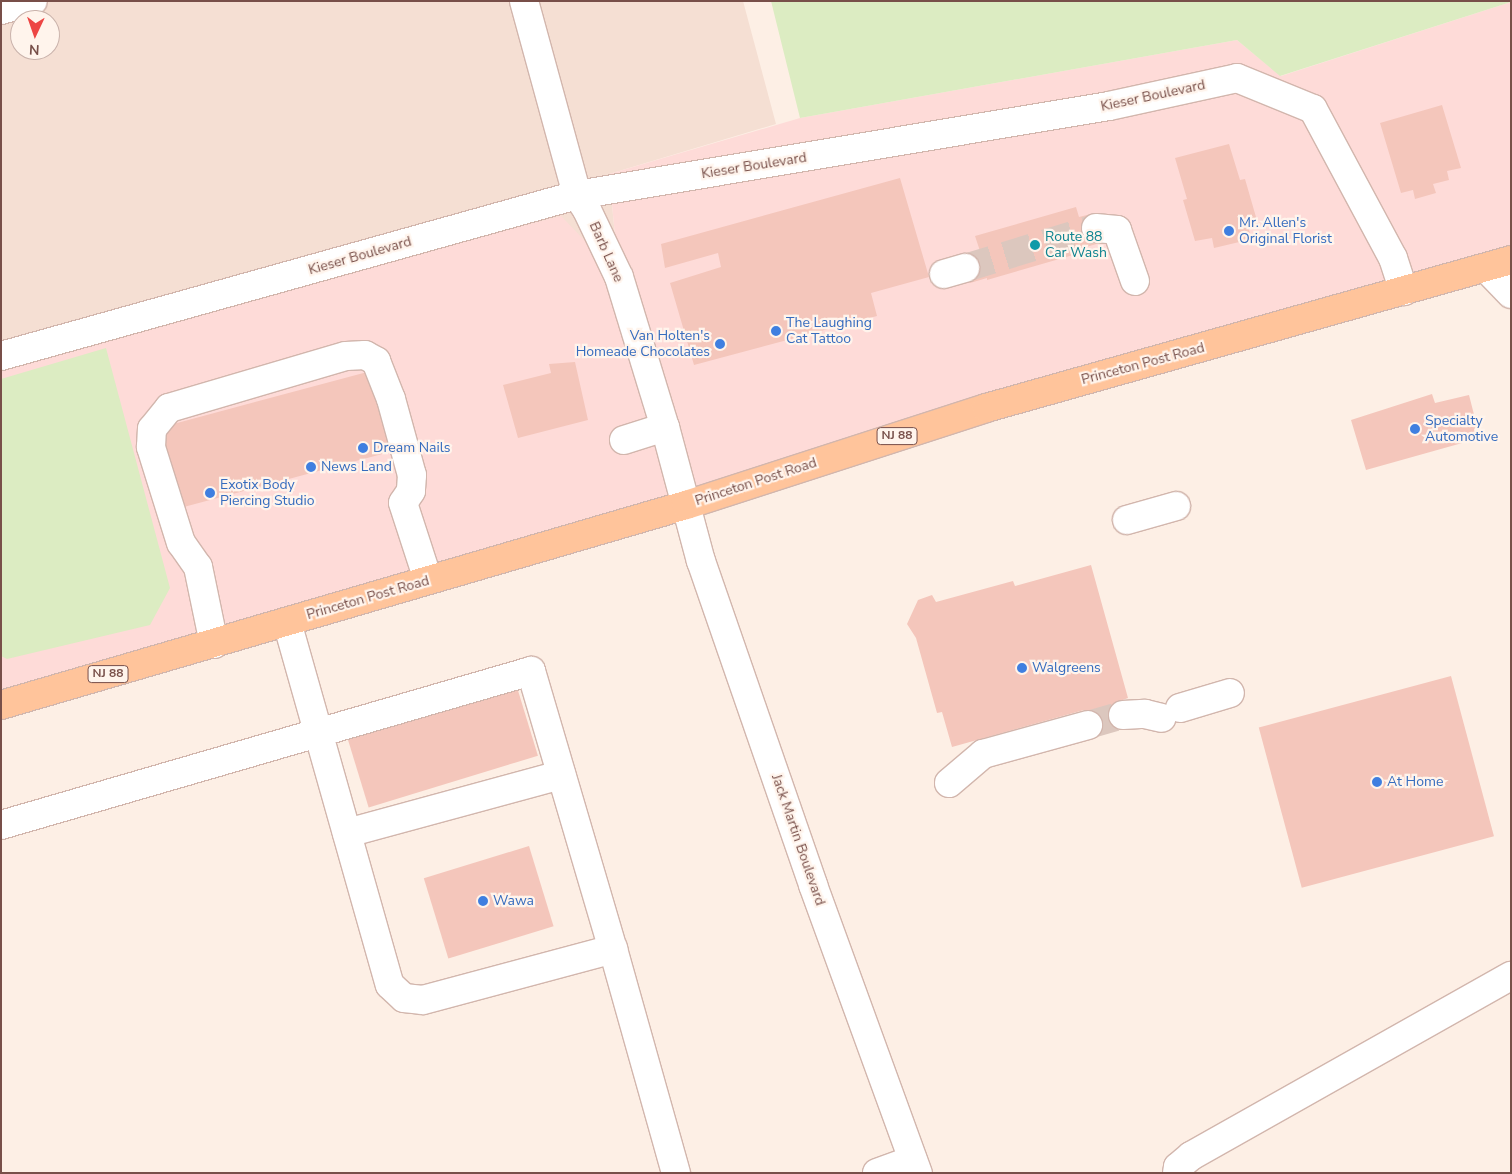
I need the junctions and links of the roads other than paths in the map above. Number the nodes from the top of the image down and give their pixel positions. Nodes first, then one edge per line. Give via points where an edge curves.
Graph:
1 (33, 1) edge
2 (524, 1) edge
3 (1, 10) edge
4 (576, 195) junction
5 (1096, 228) tunnel mouth
6 (1498, 264) edge
7 (1135, 281) dead end
8 (1404, 291) junction
9 (1511, 294) edge
10 (1, 356) edge
11 (665, 427) junction
12 (624, 440) dead end
13 (686, 505) junction
14 (1176, 506) dead end
15 (1127, 520) dead end
16 (428, 580) junction
17 (287, 622) junction
18 (214, 644) junction
19 (1230, 694) dead end
20 (1, 705) edge
21 (1123, 715) tunnel mouth
22 (1088, 725) tunnel mouth
23 (318, 732) junction
24 (561, 775) junction
25 (949, 783) dead end
26 (1, 825) edge
27 (346, 833) junction
28 (613, 949) junction
29 (1511, 976) edge
30 (915, 1167) edge
31 (676, 1173) edge
32 (877, 1173) edge
33 (1177, 1173) edge

1 - 3 street
2 - 4 street, Barb Lane
4 - 8 street, Kieser Boulevard via 1100,107 1237,78 1313,109 1393,258
4 - 10 street, Kieser Boulevard
4 - 11 street, Barb Lane via 587,210 619,277
5 - 7 street via 1117,230
6 - 8 main road, Princeton Post Road / NJ 88
6 - 9 street
8 - 13 main road, Princeton Post Road / NJ 88 via 986,408
11 - 12 street
11 - 13 street, Barb Lane
13 - 16 main road, Princeton Post Road / NJ 88
13 - 30 street, Jack Martin Boulevard via 701,561 778,784
14 - 15 street
16 - 17 main road, Princeton Post Road / NJ 88
16 - 18 street via 403,503 411,491 412,475 391,399 376,361 365,355 346,356 169,408 152,429 151,447 181,542 198,567
17 - 18 main road, Princeton Post Road / NJ 88
17 - 23 street
18 - 20 main road, Princeton Post Road / NJ 88
19 - 21 street via 1171,713
22 - 25 street via 983,754
23 - 24 street via 531,671
23 - 26 street
23 - 27 street
24 - 27 street
24 - 28 street
27 - 28 street via 390,985 404,998 423,1000
28 - 31 street
29 - 33 street via 1191,1156 1178,1167
30 - 32 street

